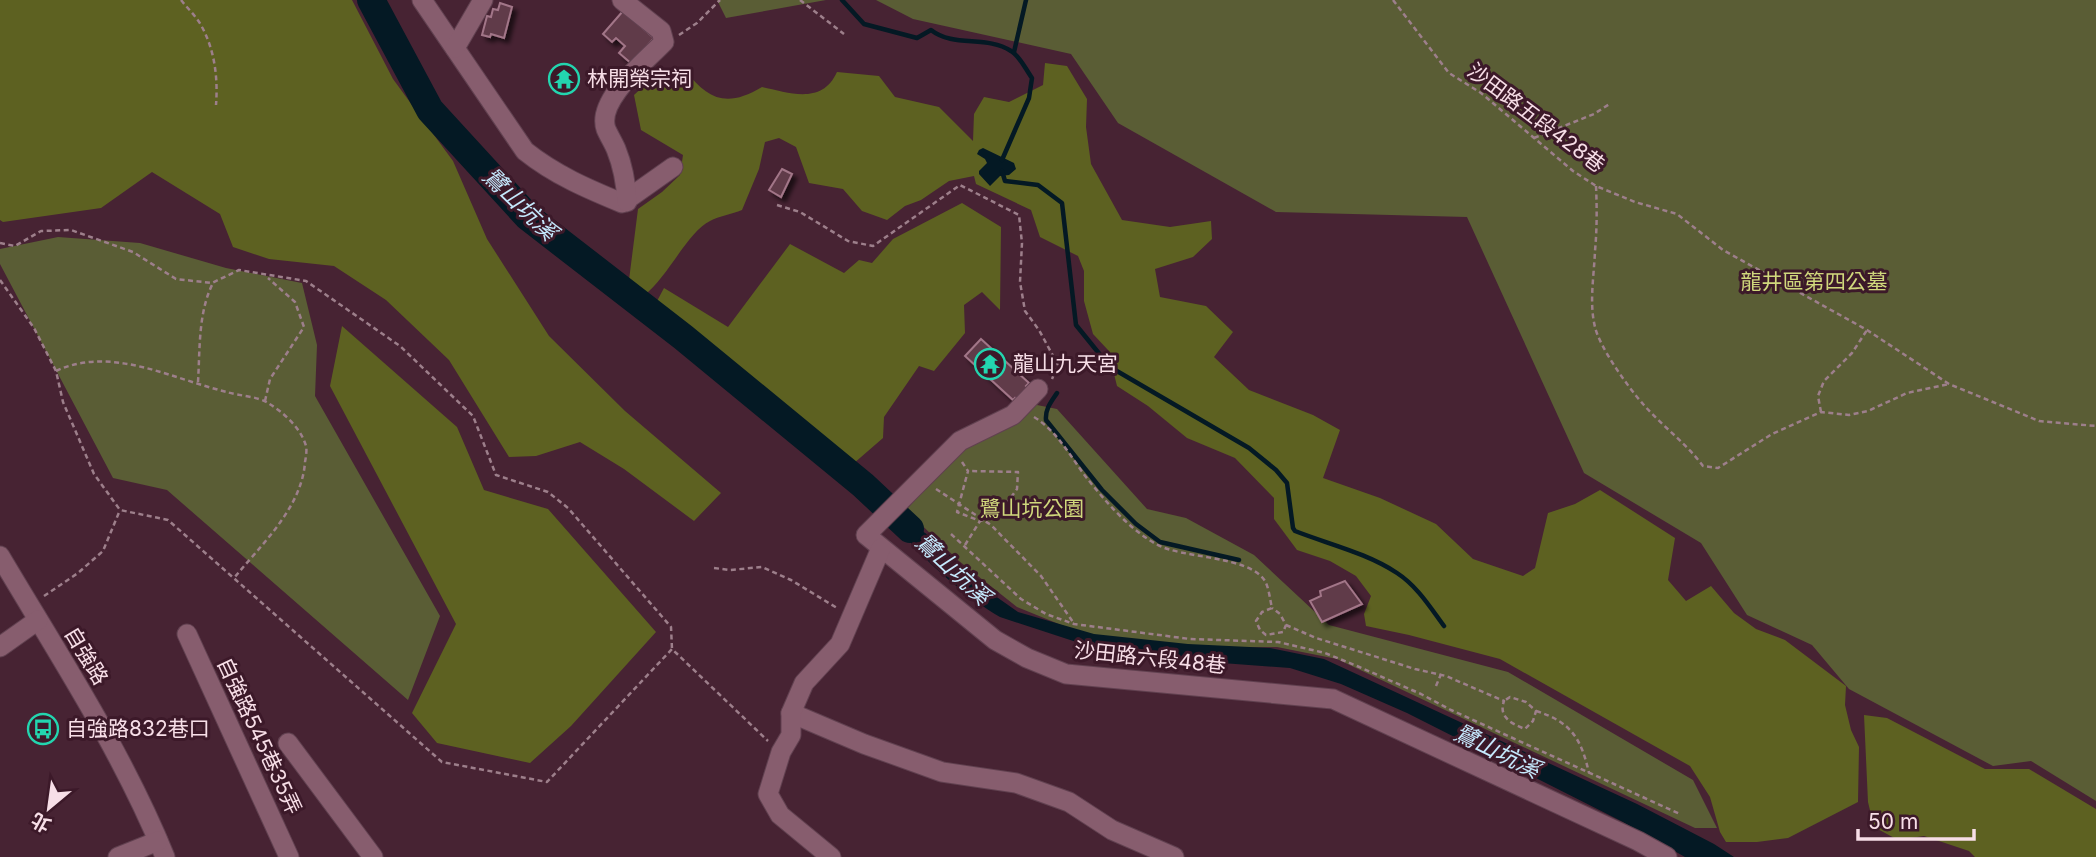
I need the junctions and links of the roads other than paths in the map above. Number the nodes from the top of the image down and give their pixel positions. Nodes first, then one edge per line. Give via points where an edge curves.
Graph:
1 (422, 0) edge
2 (483, 0) edge
3 (622, 0) edge
4 (455, 48) junction
5 (673, 167) dead end
6 (627, 202) junction
7 (1038, 389) road end
8 (874, 542) junction
9 (0, 556) edge
10 (33, 613) junction
11 (187, 634) dead end
12 (0, 647) edge
13 (791, 713) junction
14 (288, 743) dead end
15 (162, 849) edge
16 (118, 857) edge
17 (289, 857) edge
18 (373, 857) edge
19 (831, 857) edge
20 (1174, 857) edge
21 (1667, 857) edge

1 - 4 street
2 - 4 street
3 - 6 street via 661,31 664,43 625,78 607,113 605,126 625,178
4 - 6 street via 525,151 576,184
5 - 6 street
7 - 8 street via 1013,415 952,448 907,495
8 - 13 street via 840,644 804,683
8 - 21 street, 沙田路六段48巷 via 995,640 1066,674 1334,699
9 - 10 street, 自強路
10 - 12 street
10 - 15 street, 自強路 via 106,734
11 - 17 street, 自強路545巷35弄
13 - 19 street via 791,735 768,794 780,815
13 - 20 street via 942,772 1016,783 1069,802 1112,830
14 - 18 street, 自強路545巷35弄
15 - 16 street

